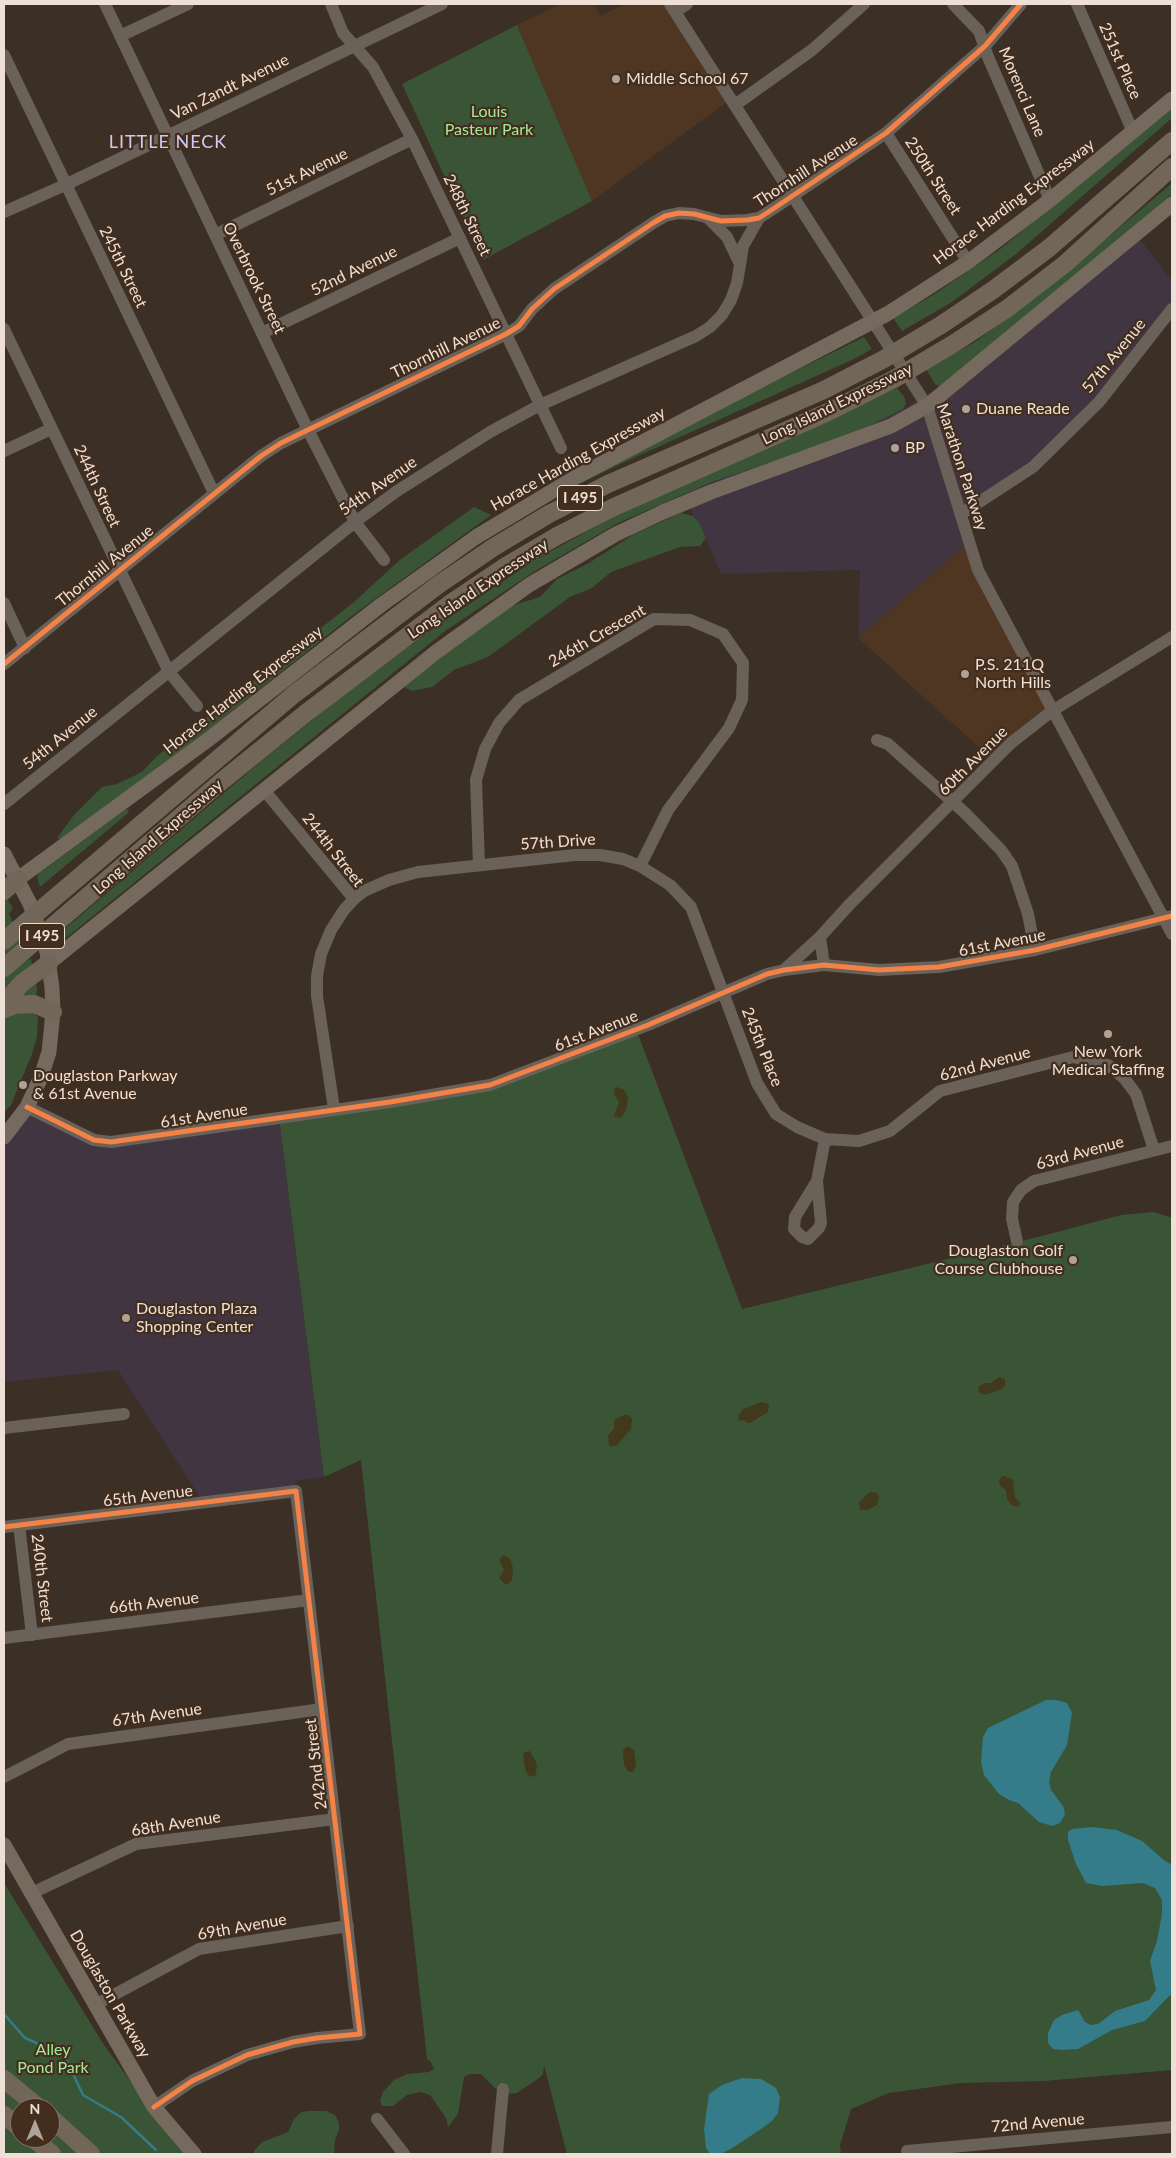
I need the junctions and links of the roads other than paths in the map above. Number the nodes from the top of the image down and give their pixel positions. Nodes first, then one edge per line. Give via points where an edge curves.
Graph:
1 (105, 4) edge
2 (188, 4) edge
3 (331, 4) edge
4 (442, 4) edge
5 (687, 4) edge
6 (864, 4) edge
7 (953, 4) edge
8 (1021, 4) edge
9 (1077, 4) edge
10 (673, 8) edge
11 (120, 36) junction
12 (353, 46) junction
13 (985, 46) junction
14 (4, 55) edge
15 (1172, 99) edge
16 (735, 105) junction
17 (1132, 132) junction
18 (886, 133) junction
19 (168, 135) junction
20 (412, 139) junction
21 (1172, 141) edge
22 (1172, 168) edge
23 (65, 185) junction
24 (793, 196) junction
25 (1050, 200) junction
26 (1172, 204) edge
27 (4, 212) edge
28 (759, 218) junction
29 (709, 219) junction
30 (215, 235) junction
31 (460, 238) junction
32 (739, 262) junction
33 (968, 262) junction
34 (1172, 309) edge
35 (874, 322) junction
36 (4, 330) edge
37 (262, 333) junction
38 (506, 334) junction
39 (540, 405) junction
40 (927, 406) junction
41 (51, 429) junction
42 (308, 430) junction
43 (562, 448) dead end
44 (4, 451) edge
45 (214, 493) junction
46 (961, 514) junction
47 (354, 522) junction
48 (384, 560) dead end
49 (119, 571) junction
50 (4, 603) edge
51 (1172, 637) edge
52 (24, 648) junction
53 (4, 664) edge
54 (169, 672) junction
55 (197, 706) dead end
56 (1052, 711) junction
57 (876, 740) dead end
58 (264, 790) junction
59 (953, 803) junction
60 (4, 804) edge
61 (4, 854) edge
62 (479, 865) junction
63 (640, 866) junction
64 (20, 883) junction
65 (66, 887) junction
66 (4, 891) edge
67 (354, 898) junction
68 (80, 904) junction
69 (1168, 917) edge
70 (4, 931) edge
71 (1172, 934) edge
72 (820, 937) junction
73 (4, 941) edge
74 (1035, 950) junction
75 (48, 958) junction
76 (824, 965) junction
77 (4, 968) edge
78 (784, 970) junction
79 (4, 974) edge
80 (724, 994) junction
81 (4, 1003) edge
82 (4, 1009) edge
83 (53, 1012) junction
84 (27, 1107) junction
85 (334, 1109) junction
86 (4, 1137) edge
87 (825, 1139) junction
88 (1172, 1146) edge
89 (1154, 1150) junction
90 (817, 1181) dead end
91 (1017, 1240) dead end
92 (124, 1414) dead end
93 (4, 1428) edge
94 (296, 1491) joint
95 (19, 1525) junction
96 (4, 1527) edge
97 (309, 1600) junction
98 (32, 1635) junction
99 (4, 1638) edge
100 (322, 1709) junction
101 (4, 1777) edge
102 (335, 1819) junction
103 (4, 1845) edge
104 (32, 1893) junction
105 (348, 1926) junction
106 (96, 2005) junction
107 (4, 2079) edge
108 (503, 2089) dead end
109 (27, 2098) edge
110 (154, 2107) junction
111 (377, 2119) dead end
112 (60, 2127) edge
113 (1172, 2127) edge
114 (907, 2153) edge
115 (91, 2154) edge
116 (194, 2154) edge
117 (404, 2154) edge
118 (497, 2154) edge

1 - 11 street, Overbrook Street
2 - 11 street
3 - 12 street, 248th Street via 343,33
4 - 12 street, Van Zandt Avenue
5 - 10 street
6 - 16 street via 812,50
7 - 13 street, Morenci Lane via 979,32
8 - 13 street, Thornhill Avenue
9 - 17 street, 251st Place
10 - 16 street, Marathon Parkway
11 - 19 street, Overbrook Street
12 - 19 street, Van Zandt Avenue
12 - 20 street, 248th Street via 373,67
13 - 18 street, Thornhill Avenue
13 - 25 street, Morenci Lane
14 - 23 street, 245th Street
15 - 17 main road, Horace Harding Expressway
16 - 24 street, Marathon Parkway
17 - 25 main road, Horace Harding Expressway
18 - 24 street, Thornhill Avenue
18 - 33 street, 250th Street
19 - 23 street, Van Zandt Avenue
19 - 30 street, Overbrook Street
20 - 30 street, 51st Avenue
20 - 31 street, 248th Street
21 - 65 highway, Long Island Expressway / I 495 via 1049,248 941,325 824,390 608,484 494,547 431,590 293,695
22 - 68 highway, Long Island Expressway / I 495 via 1066,263 1008,308 953,344 894,379 828,412 614,507 557,536 451,602 306,713
23 - 27 street, Van Zandt Avenue
23 - 45 street, 245th Street
24 - 28 street, Thornhill Avenue
24 - 35 street, Marathon Parkway
25 - 33 main road, Horace Harding Expressway
26 - 40 main road
28 - 29 street, Thornhill Avenue via 735,222
28 - 32 street, 54th Avenue via 747,238
29 - 32 street via 727,237
29 - 38 street, Thornhill Avenue via 686,213 659,219 554,289 519,326
30 - 37 street, Overbrook Street
31 - 37 street, 52nd Avenue
31 - 38 street, 248th Street
32 - 39 street, 54th Avenue via 731,300 722,316 703,332
33 - 35 main road, Horace Harding Expressway
34 - 46 street, 57th Avenue via 1099,402 1033,467
35 - 40 street, Marathon Parkway
35 - 64 main road, Horace Harding Expressway via 576,477 476,537 397,593
36 - 41 street, 244th Street
37 - 42 street, Overbrook Street
38 - 39 street, 248th Street
38 - 42 street, Thornhill Avenue
39 - 43 street, 248th Street
39 - 47 street, 54th Avenue via 443,461
40 - 46 street, Marathon Parkway
40 - 58 main road via 891,426 662,512 570,560 528,585 444,646
41 - 44 street
41 - 49 street, 244th Street
42 - 45 street, Thornhill Avenue via 261,456
42 - 47 street, Overbrook Street
45 - 49 street, Thornhill Avenue
46 - 56 street, Marathon Parkway via 978,570
47 - 48 street, Overbrook Street
47 - 54 street, 54th Avenue
49 - 52 street, Thornhill Avenue
49 - 54 street, 244th Street
50 - 52 street
51 - 56 street, 60th Avenue
52 - 53 street, Thornhill Avenue
54 - 55 street, 244th Street
54 - 60 street, 54th Avenue
56 - 59 street, 60th Avenue via 998,756
56 - 69 street, Marathon Parkway
57 - 59 street via 888,744
58 - 67 street, 244th Street
58 - 75 main road
59 - 72 street, 60th Avenue
59 - 74 street via 1001,850 1012,866 1028,914
61 - 64 main road
62 - 63 street, 57th Drive via 600,855
62 - 63 street, 246th Crescent via 476,780 485,749 499,723 520,700 654,619 690,620 723,634 742,663 742,700 729,728 668,810
62 - 67 street, 57th Drive via 401,876 377,884
63 - 80 street, 57th Drive via 670,885 691,907
64 - 66 highway
64 - 75 main road via 36,918
65 - 70 highway
65 - 73 highway, Long Island Expressway / I 495
67 - 85 street, 244th Street via 331,930 321,954 317,976 317,996
68 - 77 highway, Long Island Expressway / I 495
68 - 79 highway
69 - 71 street, Marathon Parkway
69 - 74 street, 61st Avenue
72 - 76 street
72 - 78 street, 60th Avenue
74 - 76 street, 61st Avenue via 910,970
75 - 81 highway
75 - 83 main road
76 - 78 street, 61st Avenue
78 - 80 street, 61st Avenue via 767,974
80 - 85 street, 61st Avenue via 490,1085
80 - 87 street, 245th Place via 757,1084 767,1102 776,1114
82 - 83 highway via 34,1004
83 - 84 main road via 49,1052
84 - 85 street, 61st Avenue via 102,1142
84 - 86 main road
87 - 89 street, 62nd Avenue via 858,1141 890,1131 940,1092 1073,1057 1108,1065 1124,1078 1136,1094
87 - 90 street
88 - 89 street, 63rd Avenue
89 - 91 street, 63rd Avenue via 1034,1181 1021,1190 1013,1202 1012,1219
92 - 93 street
94 - 95 street, 65th Avenue
94 - 97 street, 242nd Street
95 - 96 street, 65th Avenue
95 - 98 street, 240th Street
97 - 98 street, 66th Avenue
97 - 100 street, 242nd Street
98 - 99 street, 66th Avenue
100 - 101 street, 67th Avenue via 68,1744
100 - 102 street, 242nd Street
102 - 104 street, 68th Avenue via 136,1844
102 - 105 street, 242nd Street
103 - 104 main road, Douglaston Parkway
104 - 106 main road, Douglaston Parkway
105 - 106 street, 69th Avenue via 199,1949
105 - 110 street, 242nd Street via 360,2034 301,2040 247,2055 192,2081
106 - 110 main road, Douglaston Parkway
107 - 109 highway
108 - 118 street
110 - 116 main road, Douglaston Parkway
111 - 117 street
112 - 115 highway
113 - 114 street, 72nd Avenue

